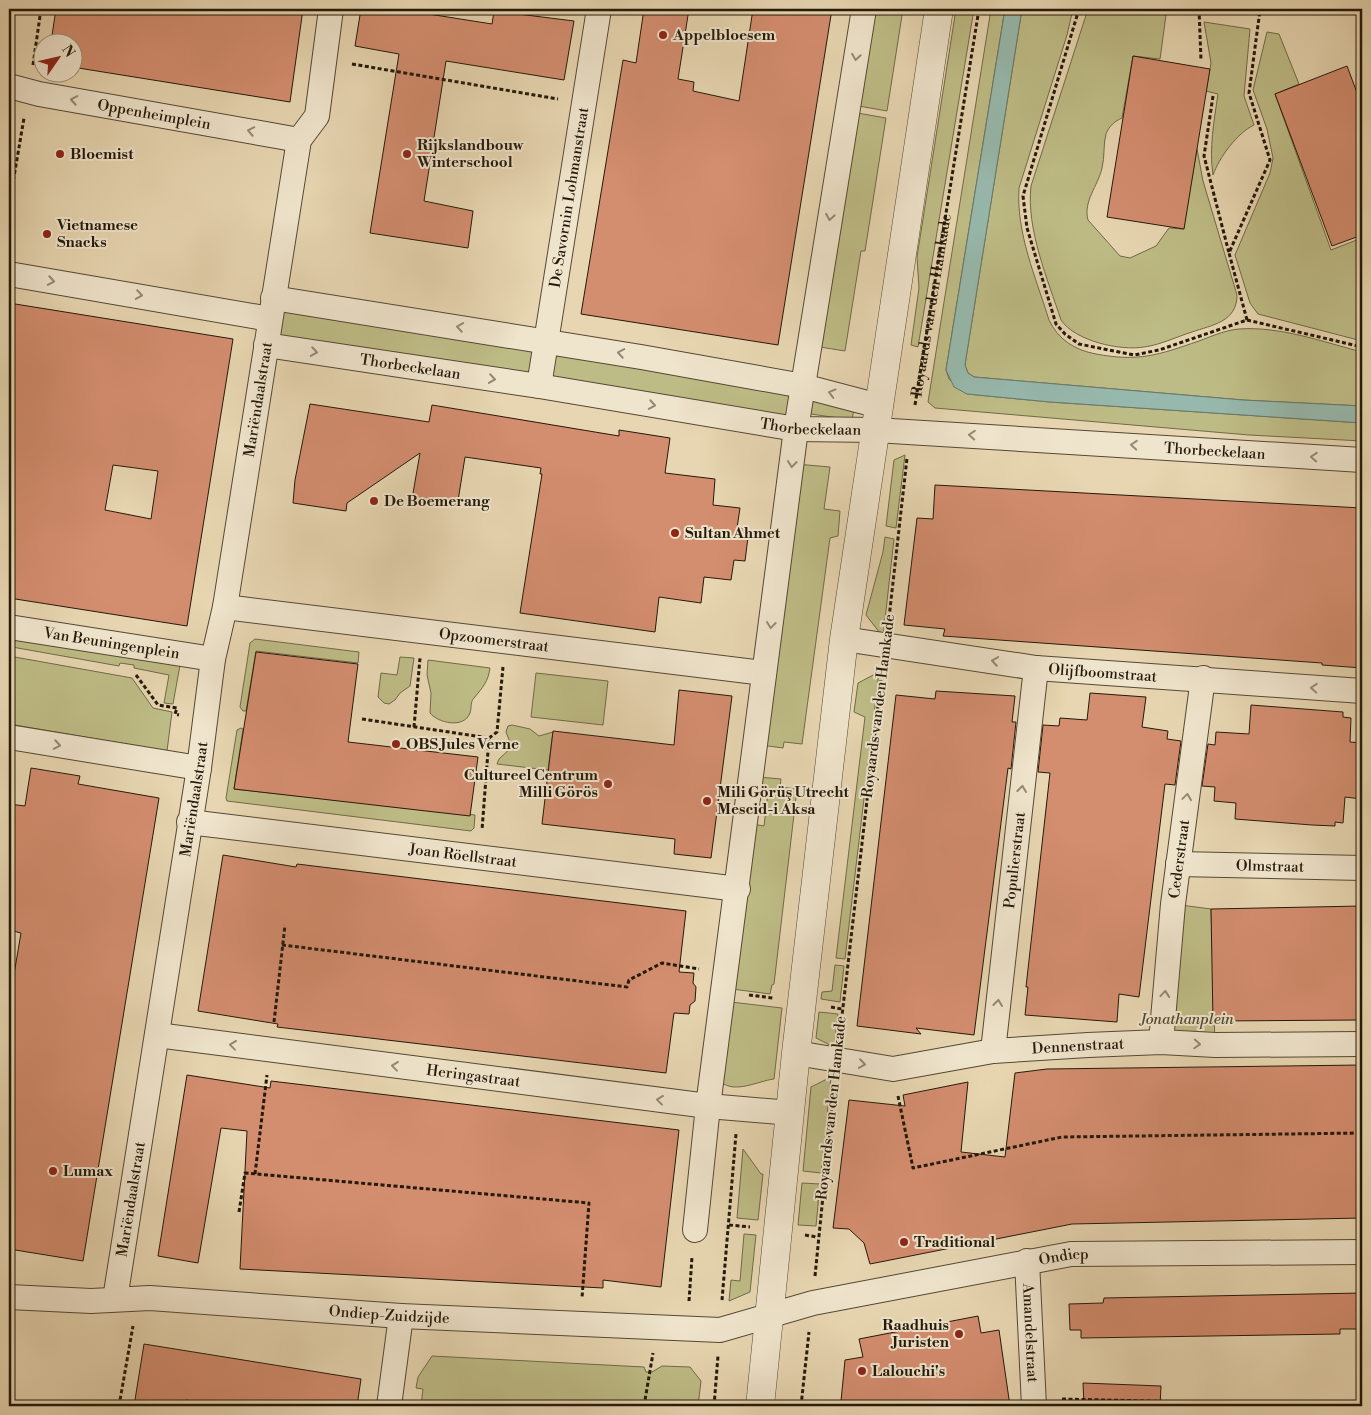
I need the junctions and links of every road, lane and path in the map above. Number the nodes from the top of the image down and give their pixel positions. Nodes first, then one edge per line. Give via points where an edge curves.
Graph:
1 (331, 9) edge
2 (599, 9) edge
3 (864, 9) edge
4 (939, 9) edge
5 (979, 9) edge
6 (1079, 9) edge
7 (1199, 9) edge
8 (1260, 10) edge
9 (324, 59) junction
10 (1202, 60) dead end
11 (9, 86) edge
12 (1213, 96) dead end
13 (583, 104) junction
14 (9, 124) edge
15 (15, 125) dead end
16 (299, 140) junction
17 (1229, 253) junction
18 (9, 274) edge
19 (271, 308) junction
20 (1247, 320) junction
21 (546, 340) junction
22 (266, 345) junction
23 (1362, 347) edge
24 (539, 386) junction
25 (803, 386) junction
26 (877, 418) junction
27 (796, 429) junction
28 (910, 432) junction
29 (1362, 460) edge
30 (225, 607) junction
31 (9, 627) edge
32 (423, 631) junction
33 (844, 639) junction
34 (505, 641) junction
35 (886, 644) junction
36 (214, 659) junction
37 (1036, 668) junction
38 (135, 673) dead end
39 (764, 673) junction
40 (1203, 678) junction
41 (1362, 691) edge
42 (362, 719) dead end
43 (206, 721) junction
44 (414, 727) junction
45 (9, 737) edge
46 (489, 738) junction
47 (199, 768) junction
48 (189, 822) junction
49 (480, 858) junction
50 (1178, 864) junction
51 (1362, 868) edge
52 (738, 889) junction
53 (285, 924) dead end
54 (282, 945) junction
55 (726, 973) junction
56 (157, 1036) junction
57 (1161, 1042) junction
58 (1362, 1044) edge
59 (270, 1050) junction
60 (993, 1052) junction
61 (796, 1053) junction
62 (836, 1061) junction
63 (893, 1069) junction
64 (708, 1106) junction
65 (738, 1109) junction
66 (790, 1113) junction
67 (1362, 1133) edge
68 (255, 1174) junction
69 (239, 1212) dead end
70 (728, 1225) junction
71 (694, 1230) junction
72 (777, 1230) junction
73 (817, 1237) junction
74 (1362, 1252) edge
75 (1027, 1261) junction
76 (9, 1297) edge
77 (126, 1298) junction
78 (813, 1302) junction
79 (769, 1314) junction
80 (401, 1316) junction
81 (581, 1325) junction
82 (658, 1328) junction
83 (686, 1329) junction
84 (720, 1330) junction
85 (1034, 1402) edge
86 (952, 1404) dead end
87 (119, 1406) edge
88 (389, 1406) edge
89 (644, 1406) edge
90 (714, 1406) edge
91 (760, 1406) edge
92 (801, 1406) edge
93 (933, 1406) edge
94 (1361, 1406) edge

1 - 9 street
2 - 13 street, De Savornin Lohmanstraat
3 -> 25 street
4 - 26 street
5 - 28 path, Royaards van den Hamkade
6 - 20 path via 1023,196 1027,228 1056,324 1079,344 1134,355 1159,350
7 - 10 path
8 - 17 path via 1249,93 1270,160
9 - 13 path
9 - 16 street via 318,116
16 -> 11 street, Oppenheimplein
12 - 17 path via 1204,156
13 - 21 street, De Savornin Lohmanstraat
14 - 15 path
16 - 19 street, Mariëndaalstraat
17 - 20 path
18 -> 19 street
21 -> 19 street, Thorbeckelaan
19 - 22 street, Mariëndaalstraat
20 - 23 path
21 - 24 street, De Savornin Lohmanstraat
25 -> 21 street, Thorbeckelaan
22 -> 24 street, Thorbeckelaan
22 - 30 street, Mariëndaalstraat
24 -> 27 street, Thorbeckelaan
26 -> 25 street, Thorbeckelaan
25 - 27 street
26 - 27 street, Thorbeckelaan
26 - 28 street, Thorbeckelaan
26 - 33 street
27 -> 39 street
29 -> 28 street, Thorbeckelaan
28 - 35 path, Royaards van den Hamkade
30 - 32 street, Opzoomerstraat
30 - 36 street, Mariëndaalstraat
31 - 36 street, Van Beuningenplein
32 - 34 street, Opzoomerstraat
32 - 44 path
33 - 35 street, Olijfboomstraat
33 - 61 street
34 - 39 street, Opzoomerstraat
34 - 46 path via 497,732
37 -> 35 street, Olijfboomstraat
35 - 62 path, Royaards van den Hamkade
36 - 43 street, Mariëndaalstraat
37 - 40 street, Olijfboomstraat
60 -> 37 street, Populierstraat
38 - 43 path via 158,705 177,708 175,714
39 - 52 street
41 -> 40 street, Olijfboomstraat
50 -> 40 street, Cederstraat
42 - 44 path
43 - 47 street, Mariëndaalstraat
44 - 46 path
45 -> 47 street
46 - 49 path
47 - 48 street, Mariëndaalstraat
48 - 49 street, Joan Röellstraat
48 - 56 street, Mariëndaalstraat
49 - 52 street, Joan Röellstraat
50 - 51 street, Olmstraat
57 -> 50 street, Cederstraat
52 - 55 street
53 - 54 path
54 - 55 path via 628,987 629,980 662,963
54 - 59 path
55 - 64 street
59 -> 56 street, Heringastraat
56 - 77 street, Mariëndaalstraat
57 -> 58 street, Dennenstraat
57 - 60 street, Dennenstraat
64 -> 59 street, Heringastraat
59 - 68 path
60 - 63 street, Dennenstraat
61 - 62 street, Dennenstraat
61 - 66 street
62 -> 63 street, Dennenstraat
62 - 73 path, Royaards van den Hamkade
63 - 67 path via 913,1168 1062,1137
64 - 65 street, Heringastraat
64 - 71 street
65 - 66 street, Heringastraat
65 - 70 path
66 - 72 street
68 - 69 path via 245,1173
68 - 81 path via 589,1203
70 - 71 path
70 - 72 path
70 - 84 path
71 - 83 path
72 - 73 path
72 - 79 street
73 - 78 path, Royaards van den Hamkade
74 - 75 street, Ondiep via 1071,1254
75 - 78 street, Ondiep
75 - 85 street, Amandelstraat
76 - 77 street, Ondiep-Zuidzijde via 91,1301
77 - 80 street, Ondiep-Zuidzijde
77 - 87 path
78 - 79 street, Ondiep
78 - 92 path, Royaards van den Hamkade
79 - 84 street, Ondiep-Zuidzijde
79 - 91 street
80 - 81 street, Ondiep-Zuidzijde
80 - 88 street
81 - 82 street, Ondiep-Zuidzijde
82 - 83 street, Ondiep-Zuidzijde
82 - 89 path
83 - 84 street, Ondiep-Zuidzijde
84 - 90 path
85 - 94 path
86 - 93 path

